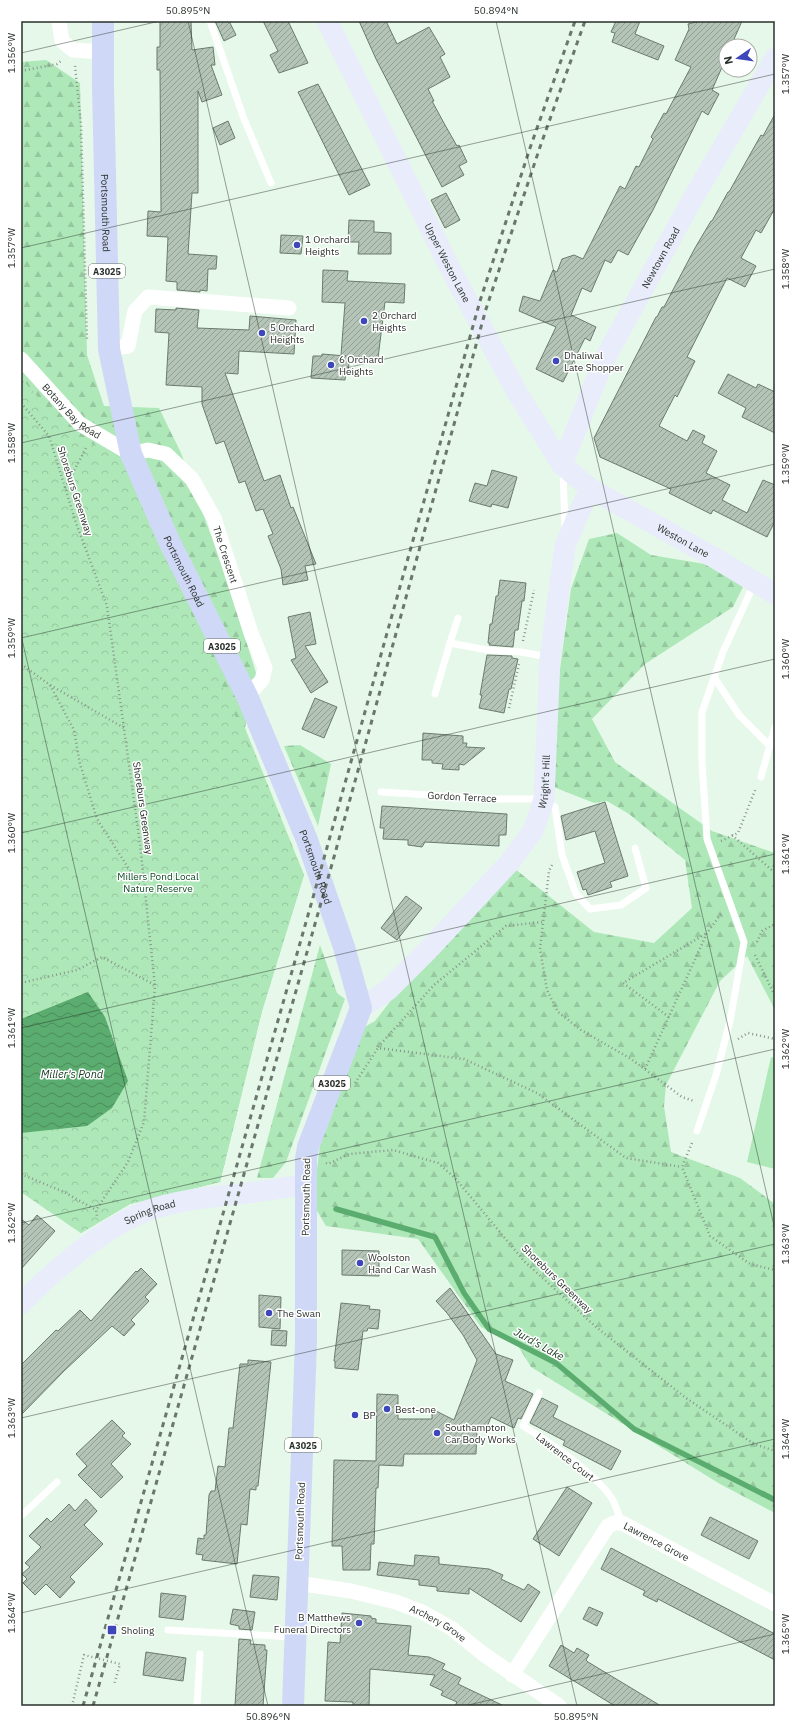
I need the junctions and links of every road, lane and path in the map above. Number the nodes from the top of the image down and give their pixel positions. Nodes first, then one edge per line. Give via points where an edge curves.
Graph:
1 (59, 21) edge
2 (103, 21) edge
3 (210, 21) edge
4 (327, 21) edge
5 (73, 50) junction
6 (103, 52) junction
7 (775, 58) edge
8 (21, 71) edge
9 (271, 183) dead end
10 (288, 308) dead end
11 (109, 349) junction
12 (21, 359) edge
13 (21, 403) edge
14 (88, 442) dead end
15 (131, 454) junction
16 (562, 465) junction
17 (65, 488) junction
18 (591, 489) junction
19 (565, 546) junction
20 (755, 582) junction
21 (775, 594) edge
22 (458, 618) dead end
23 (450, 643) junction
24 (550, 658) junction
25 (21, 664) edge
26 (714, 677) junction
27 (50, 685) junction
28 (435, 694) dead end
29 (247, 696) junction
30 (775, 727) edge
31 (124, 728) junction
32 (770, 746) junction
33 (761, 777) joint
34 (381, 792) dead end
35 (544, 799) junction
36 (732, 835) junction
37 (710, 846) junction
38 (635, 848) dead end
39 (561, 851) junction
40 (775, 873) edge
41 (146, 894) junction
42 (730, 903) junction
43 (542, 922) junction
44 (775, 924) edge
45 (707, 933) junction
46 (744, 942) junction
47 (753, 950) junction
48 (21, 983) edge
49 (155, 986) junction
50 (775, 996) edge
51 (361, 1008) junction
52 (669, 1016) junction
53 (775, 1039) edge
54 (724, 1046) junction
55 (378, 1048) junction
56 (644, 1069) junction
57 (352, 1087) dead end
58 (706, 1105) junction
59 (697, 1131) joint
60 (306, 1159) junction
61 (682, 1167) junction
62 (21, 1174) edge
63 (306, 1184) junction
64 (775, 1270) edge
65 (21, 1304) edge
66 (539, 1393) dead end
67 (775, 1451) edge
68 (57, 1482) dead end
69 (21, 1516) edge
70 (622, 1523) junction
71 (297, 1583) junction
72 (775, 1604) edge
73 (168, 1630) dead end
74 (295, 1637) junction
75 (200, 1654) dead end
76 (512, 1675) junction
77 (114, 1685) dead end
78 (72, 1706) edge
79 (197, 1706) edge
80 (293, 1706) edge
81 (559, 1706) edge

1 - 5 street via 62,41
2 - 6 main road, Portsmouth Road / A3025
3 - 9 lane via 244,119
4 - 16 street, Upper Weston Lane via 454,276 518,394
5 - 6 street
5 - 8 path via 57,64
6 - 11 main road, Portsmouth Road / A3025
7 - 16 street, Newtown Road via 692,200 604,360
10 - 11 street via 148,297 135,311 128,346
11 - 15 main road, Portsmouth Road / A3025
12 - 15 street, Botany Bay Road via 80,424
13 - 17 path, Shoreburs Greenway via 49,436
14 - 17 path
15 - 29 main road, Portsmouth Road / A3025 via 169,541
15 - 29 street, The Crescent via 148,450 166,454 192,479 214,518 265,668 262,680
16 - 18 street, Upper Weston Lane
16 - 19 lane
17 - 31 path, Shoreburs Greenway via 107,606
18 - 19 street, Wright's Hill
18 - 20 street, Weston Lane
19 - 24 street, Wright's Hill
20 - 21 street, Weston Lane
20 - 26 lane
22 - 23 lane
23 - 24 lane
23 - 28 lane
24 - 35 street, Wright's Hill
25 - 27 path
26 - 32 lane via 739,715
26 - 37 lane via 702,712 702,762 707,839
27 - 31 path
27 - 41 path via 74,730 80,764 97,819
29 - 51 main road, Portsmouth Road / A3025 via 306,840 344,948
30 - 32 lane
31 - 41 path, Shoreburs Greenway
32 - 33 lane
33 - 36 path via 742,827 738,833
34 - 35 lane, Gordon Terrace via 493,799
35 - 39 lane via 555,807
35 - 51 street, Wright's Hill via 533,831 510,862 388,990
36 - 37 path
36 - 40 path
37 - 42 lane
38 - 39 lane via 646,888 621,905 590,910 576,894
39 - 43 path via 549,871
41 - 49 path, Shoreburs Greenway
42 - 45 path
42 - 46 lane
43 - 55 path via 506,926 434,986
43 - 56 path via 540,949 547,990 558,1012 581,1030 632,1059
44 - 47 path via 762,931
45 - 52 path
45 - 52 path via 624,983
46 - 47 path
46 - 54 lane
47 - 50 path
48 - 49 path via 77,970 102,957
49 - 62 path, Shoreburs Greenway via 144,1122 128,1162 96,1210 64,1192
51 - 60 main road, Portsmouth Road / A3025
52 - 56 path
53 - 54 path via 748,1033
54 - 58 lane
55 - 57 path
55 - 61 path via 464,1059 536,1093 626,1158
56 - 58 path via 682,1097
58 - 59 lane
59 - 61 path
60 - 63 main road, Portsmouth Road / A3025
60 - 67 path, Shoreburs Greenway via 328,1164 349,1154 393,1150 438,1163 455,1178 524,1261 596,1327 686,1398 754,1444
61 - 64 path via 710,1236 750,1264
63 - 65 street, Spring Road via 182,1201 147,1211 102,1236 48,1278
63 - 71 main road, Portsmouth Road / A3025 via 306,1341
66 - 70 lane, Lawrence Court via 522,1426 547,1440 595,1480 612,1498
68 - 69 lane
70 - 72 street, Lawrence Grove
70 - 76 street, Lawrence Grove via 608,1526
71 - 74 main road, Portsmouth Road / A3025
71 - 76 street, Archery Grove via 351,1591 396,1602 422,1612 451,1628
73 - 74 lane
74 - 80 main road, Portsmouth Road / A3025
75 - 79 lane
76 - 81 street, Archery Grove
77 - 78 path via 120,1664 84,1655

